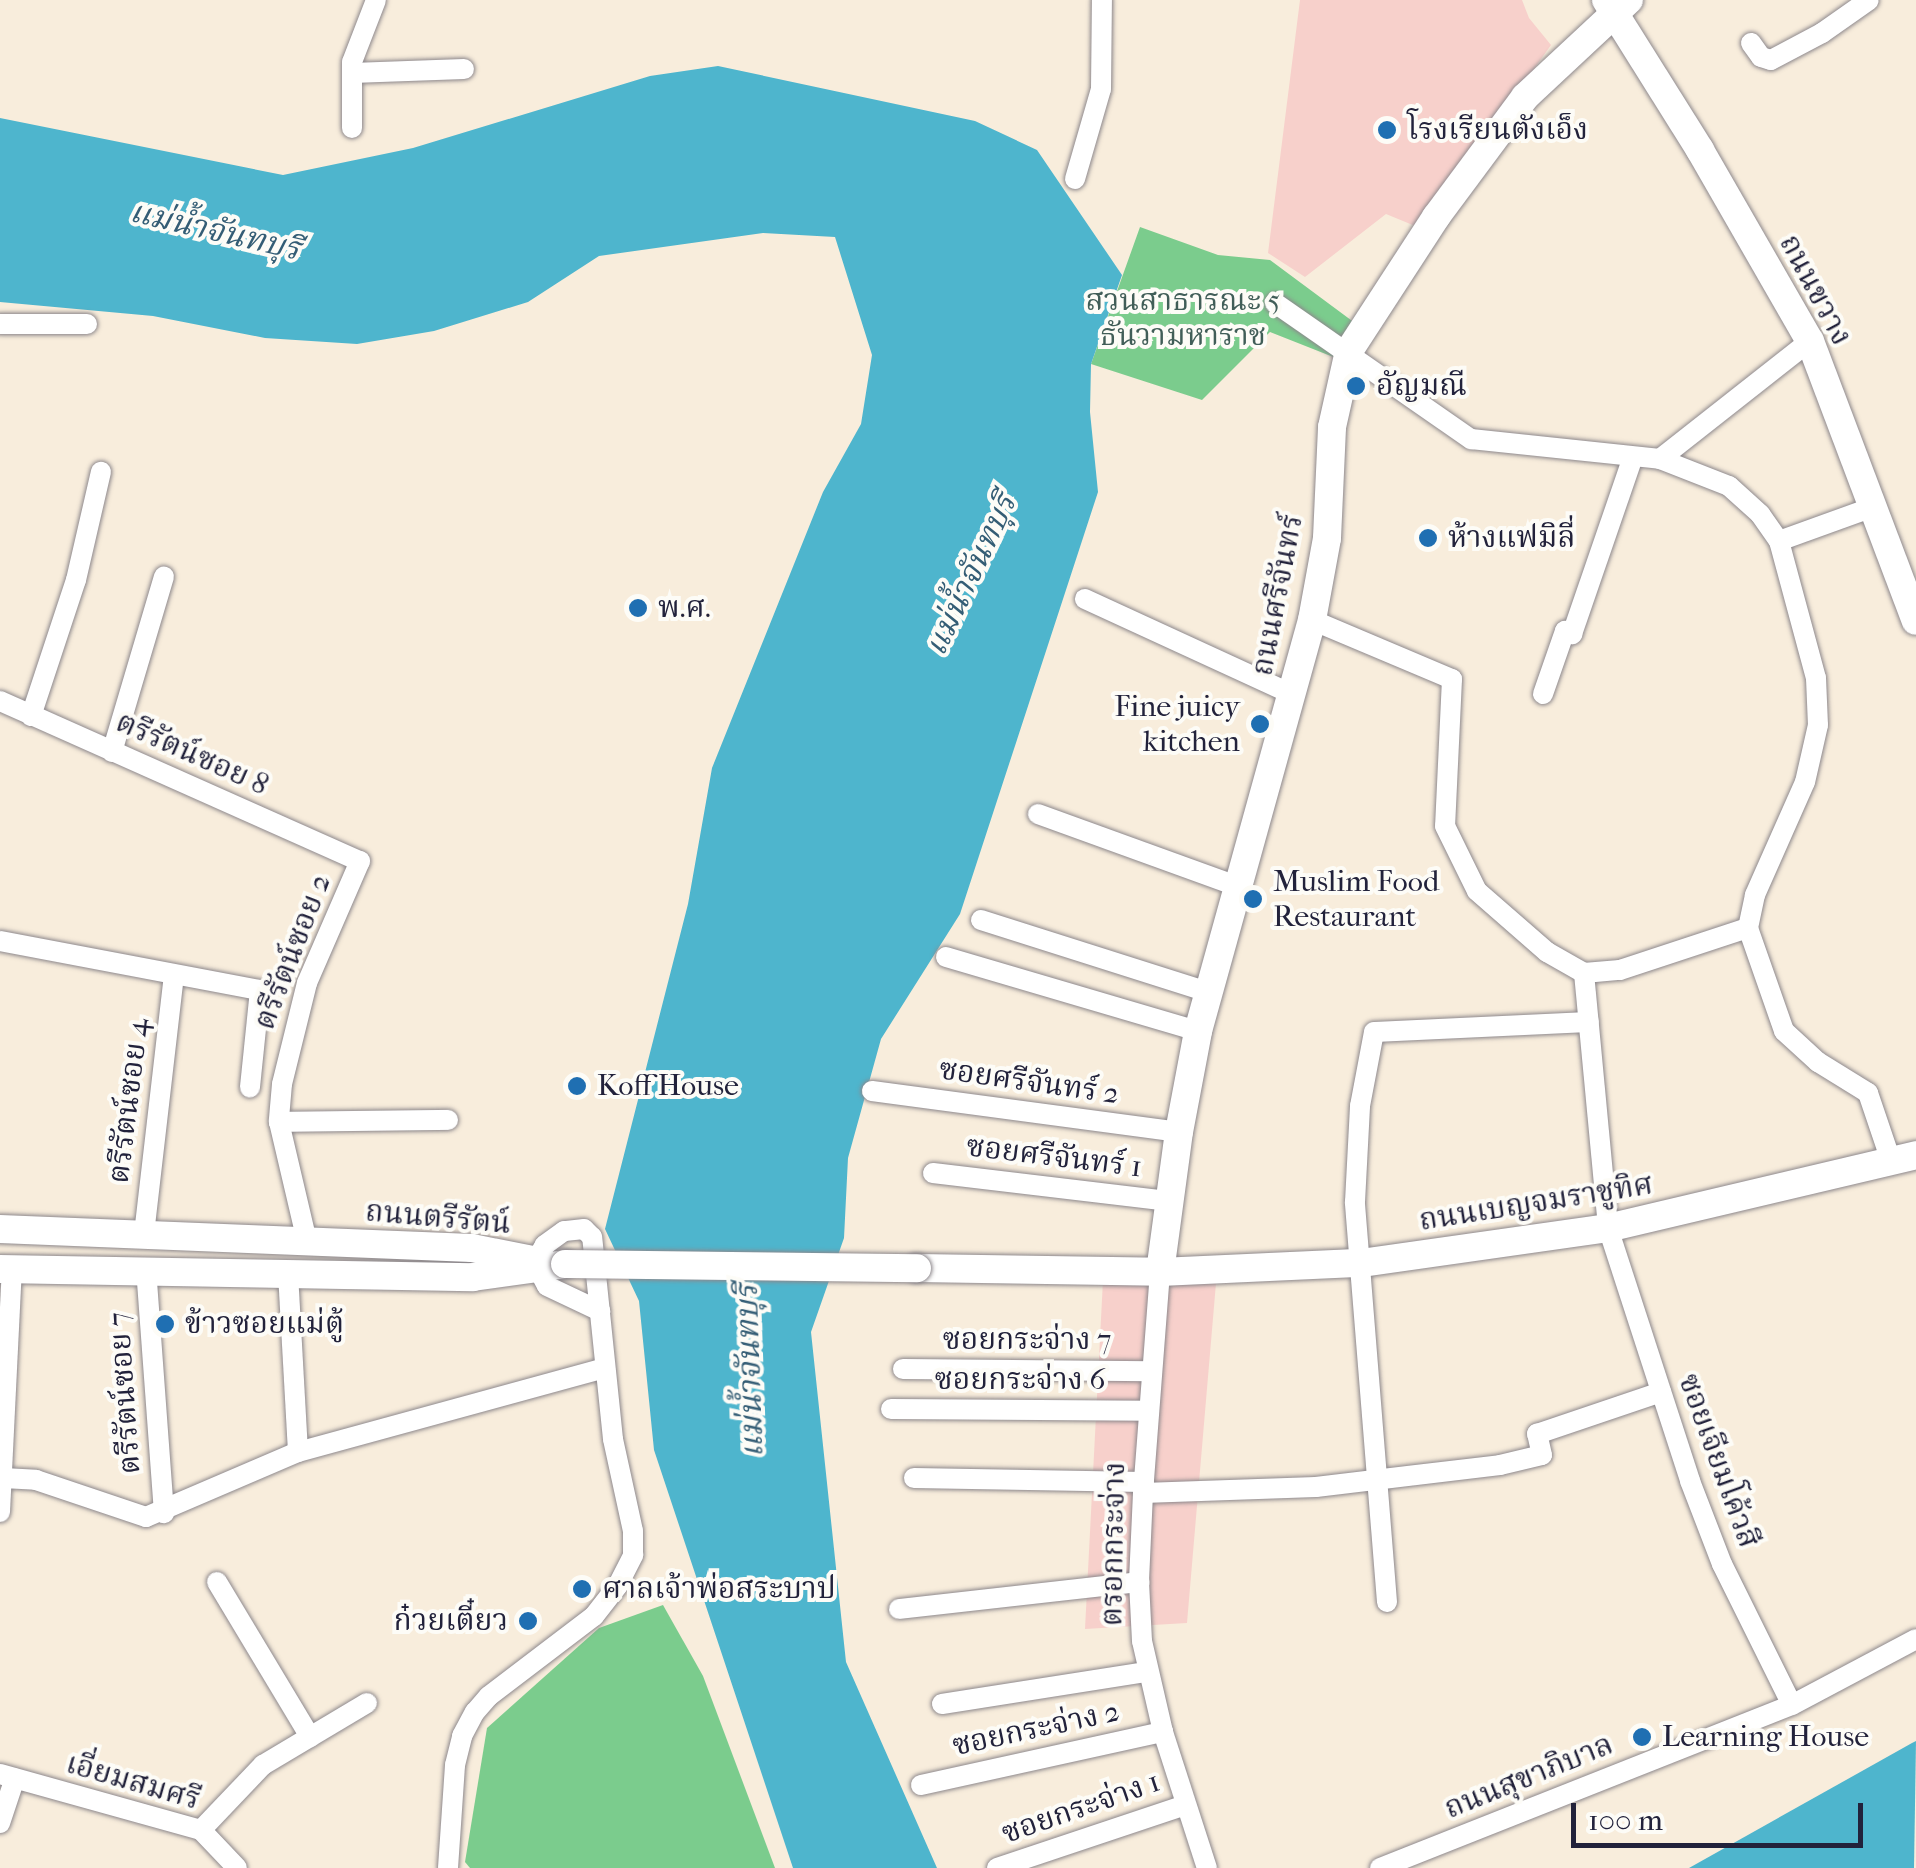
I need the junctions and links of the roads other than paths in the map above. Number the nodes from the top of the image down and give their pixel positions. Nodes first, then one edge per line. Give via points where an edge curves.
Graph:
1 (376, 0) edge
2 (1102, 0) edge
3 (1870, 0) edge
4 (1616, 3) edge
5 (1751, 43) dead end
6 (464, 69) dead end
7 (352, 73) junction
8 (352, 128) dead end
9 (1075, 179) dead end
10 (1275, 303) dead end
11 (0, 324) edge
12 (87, 324) dead end
13 (1810, 340) junction
14 (1349, 350) junction
15 (1633, 456) junction
16 (1660, 458) junction
17 (101, 472) dead end
18 (1873, 508) junction
19 (1779, 541) junction
20 (164, 576) dead end
21 (1086, 599) dead end
22 (1312, 620) junction
23 (1916, 621) edge
24 (1292, 694) junction
25 (1543, 694) dead end
26 (0, 701) edge
27 (31, 716) junction
28 (112, 752) junction
29 (1038, 814) dead end
30 (360, 862) joint
31 (1237, 886) junction
32 (980, 920) dead end
33 (1748, 928) junction
34 (0, 941) edge
35 (946, 958) dead end
36 (1584, 974) junction
37 (174, 975) junction
38 (1208, 992) junction
39 (1589, 1022) junction
40 (1198, 1031) junction
41 (250, 1087) dead end
42 (872, 1091) dead end
43 (448, 1120) dead end
44 (279, 1122) junction
45 (1179, 1132) junction
46 (1903, 1158) edge
47 (932, 1173) dead end
48 (1169, 1201) junction
49 (1608, 1228) junction
50 (0, 1229) edge
51 (144, 1234) junction
52 (307, 1241) junction
53 (548, 1264) junction
54 (1362, 1264) junction
55 (6, 1268) edge
56 (146, 1268) junction
57 (288, 1272) junction
58 (1160, 1272) junction
59 (600, 1310) junction
60 (605, 1368) junction
61 (902, 1370) dead end
62 (1152, 1371) junction
63 (1661, 1392) junction
64 (891, 1409) dead end
65 (1149, 1411) junction
66 (298, 1452) junction
67 (3, 1478) junction
68 (914, 1478) dead end
69 (1376, 1481) junction
70 (1144, 1487) junction
71 (0, 1508) edge
72 (164, 1512) junction
73 (217, 1582) dead end
74 (1139, 1582) junction
75 (1388, 1602) dead end
76 (899, 1609) dead end
77 (1916, 1638) edge
78 (1148, 1672) junction
79 (366, 1703) dead end
80 (942, 1704) dead end
81 (1792, 1705) junction
82 (1163, 1732) junction
83 (310, 1737) junction
84 (8, 1776) edge
85 (921, 1784) dead end
86 (1185, 1805) junction
87 (0, 1823) edge
88 (201, 1830) junction
89 (452, 1866) edge
90 (236, 1868) edge
91 (997, 1868) edge
92 (1207, 1868) edge
93 (1380, 1868) edge

1 - 7 street
2 - 9 street via 1101,89
3 - 5 street via 1770,60
4 - 13 main road, ถนนขวาง
4 - 14 main road, ถนนศรีจันทร์ via 1525,97
6 - 7 street
7 - 8 street
10 - 14 street
11 - 12 street
13 - 16 street
13 - 18 main road, ถนนขวาง
14 - 15 street via 1471,439
14 - 22 main road, ถนนศรีจันทร์ via 1332,427 1327,538
15 - 16 street
15 - 25 street via 1572,634 1565,631
16 - 19 street via 1729,486
17 - 27 street via 76,580
18 - 19 street
18 - 23 main road, ถนนขวาง
19 - 33 street via 1816,678 1818,725 1805,782 1754,895
20 - 28 street
21 - 24 street
22 - 24 main road, ถนนศรีจันทร์
22 - 36 street via 1452,680 1446,826 1478,891 1547,952
24 - 31 main road, ถนนศรีจันทร์
26 - 27 street, ตรีรัตน์ซอย 8
27 - 28 street, ตรีรัตน์ซอย 8
28 - 30 street, ตรีรัตน์ซอย 8
29 - 31 street
30 - 44 street, ตรีรัตน์ซอย 2 via 307,983 288,1046
31 - 38 main road, ถนนศรีจันทร์
32 - 38 street
33 - 36 street via 1620,970
33 - 46 street via 1784,1031 1868,1093
34 - 37 street
35 - 40 street
36 - 39 street, ซอยเจียมโค้วสี
37 - 41 street via 260,990
37 - 51 street, ตรีรัตน์ซอย 4
38 - 40 main road, ถนนศรีจันทร์
39 - 49 street, ซอยเจียมโค้วสี
39 - 54 street via 1374,1032 1357,1150
40 - 45 main road, ถนนศรีจันทร์
42 - 45 street, ซอยศรีจันทร์ 2
43 - 44 street
44 - 52 street, ตรีรัตน์ซอย 2
45 - 48 main road, ถนนศรีจันทร์
46 - 49 main road, ถนนเบญจมราชูทิศ
47 - 48 street, ซอยศรีจันทร์ 1
48 - 58 main road, ถนนศรีจันทร์
49 - 54 main road, ถนนเบญจมราชูทิศ
49 - 63 street, ซอยเจียมโค้วสี
50 - 51 main road, ถนนตรีรัตน์
51 - 52 main road, ถนนตรีรัตน์
52 - 53 main road, ถนนตรีรัตน์ via 472,1248
53 - 57 main road, ถนนตรีรัตน์ via 473,1277
53 - 58 main road, ถนนตรีรัตน์, bridge
53 - 59 street via 547,1286
53 - 59 street via 556,1235 577,1228 588,1232
54 - 58 main road, ถนนเบญจมราชูทิศ
54 - 69 street
55 - 56 main road, ถนนตรีรัตน์
55 - 67 street
56 - 57 main road, ถนนตรีรัตน์
56 - 72 street, ตรีรัตน์ซอย 7
57 - 66 street
58 - 62 street, ตรอกกระจ่าง
59 - 60 street
60 - 66 street
60 - 89 street via 633,1555 594,1616 474,1712 455,1766
61 - 62 street, ซอยกระจ่าง 7
62 - 65 street, ตรอกกระจ่าง
63 - 69 street via 1537,1434 1542,1455
63 - 81 street, ซอยเจียมโค้วสี via 1722,1564
64 - 65 street, ซอยกระจ่าง 6
65 - 70 street, ตรอกกระจ่าง
66 - 72 street
67 - 71 street
67 - 72 street via 36,1480 146,1518
68 - 70 street
69 - 70 street
69 - 75 street
70 - 74 street, ตรอกกระจ่าง
73 - 83 street
74 - 76 street
74 - 78 street, ตรอกกระจ่าง
77 - 81 street, ถนนสุขาภิบาล
78 - 80 street
78 - 82 street, ตรอกกระจ่าง
79 - 83 street
81 - 93 street, ถนนสุขาภิบาล
82 - 85 street, ซอยกระจ่าง 2
82 - 86 street, ตรอกกระจ่าง
83 - 88 street via 263,1765
84 - 87 street
84 - 88 street, เอี่ยมสมศรี
86 - 91 street, ซอยกระจ่าง 1
86 - 92 street, ตรอกกระจ่าง
88 - 90 street, เอี่ยมสมศรี

